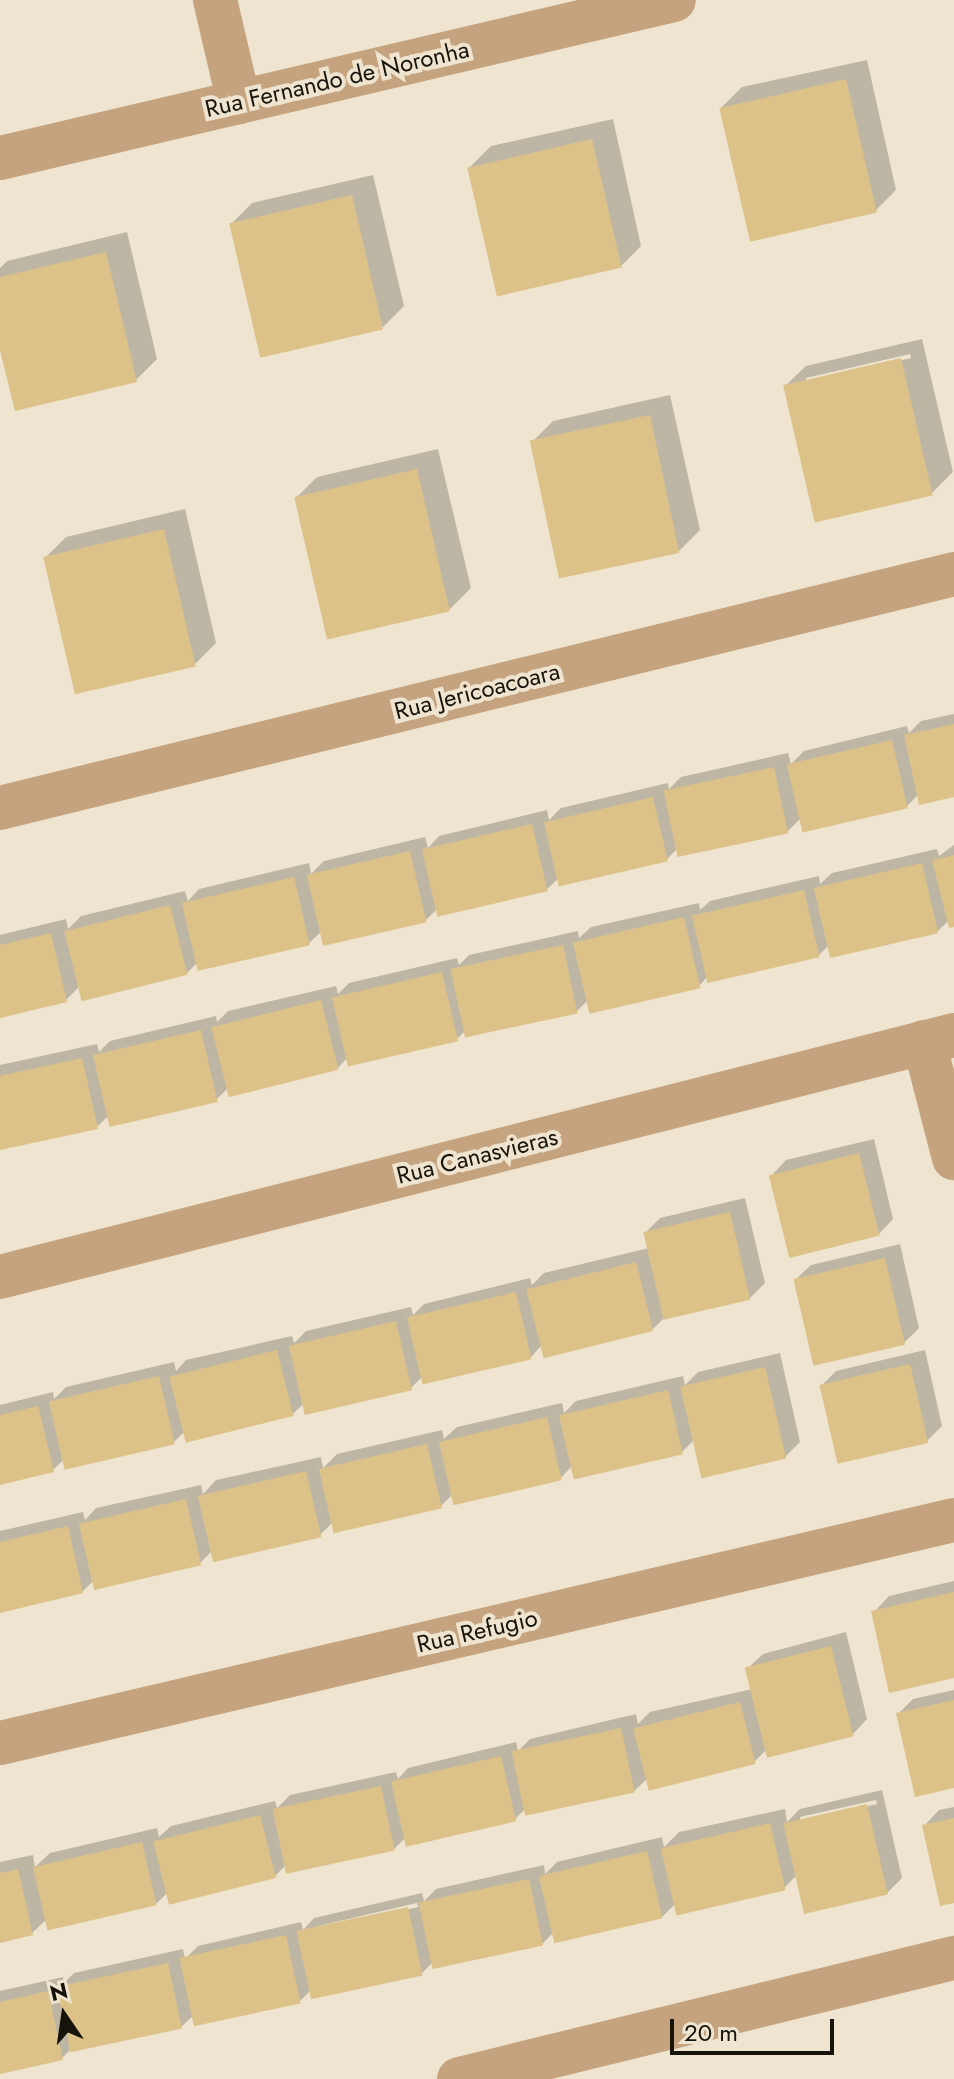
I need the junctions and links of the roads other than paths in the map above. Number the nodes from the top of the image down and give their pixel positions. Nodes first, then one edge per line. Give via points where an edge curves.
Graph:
1 (215, 0) edge
2 (674, 0) edge
3 (239, 102) junction
4 (0, 158) edge
5 (954, 574) edge
6 (0, 808) edge
7 (939, 1038) edge
8 (954, 1158) edge
9 (0, 1277) edge
10 (954, 1520) edge
11 (0, 1743) edge
12 (954, 1958) edge
13 (459, 2079) edge

1 - 3 street
2 - 3 street, Rua Fernando de Noronha
3 - 4 street, Rua Fernando de Noronha
5 - 6 street, Rua Jericoacoara
7 - 8 street
7 - 9 street, Rua Canasvieras
10 - 11 street, Rua Refugio
12 - 13 street

